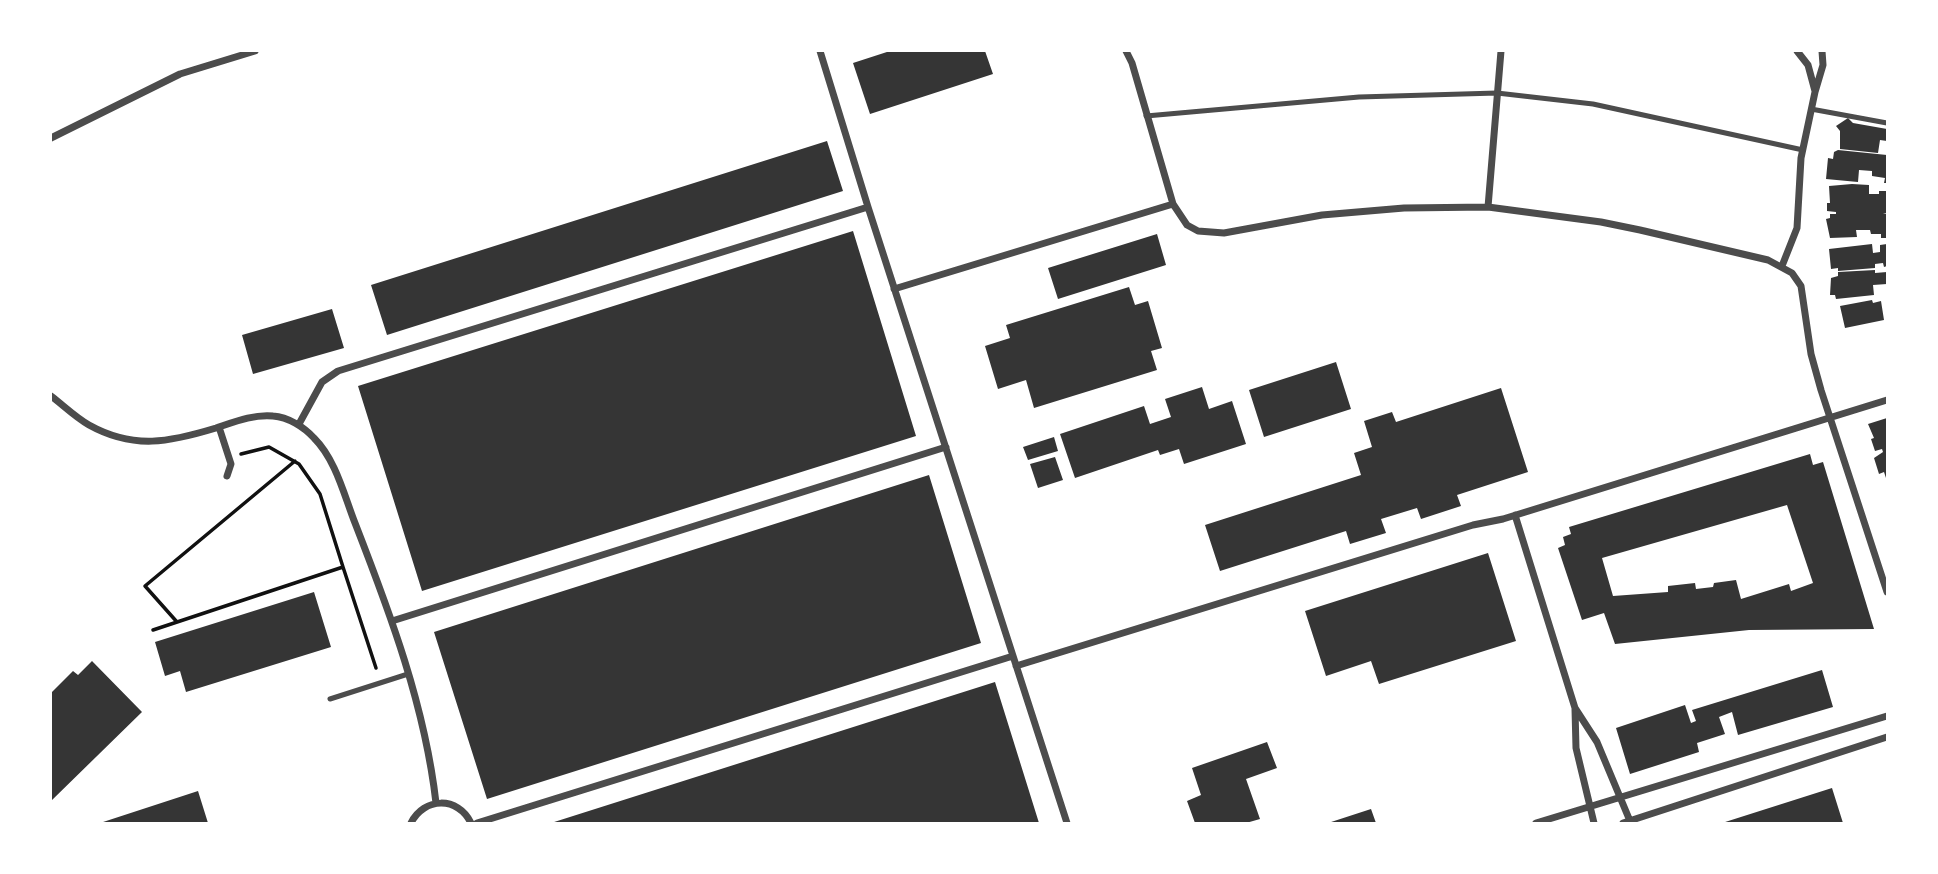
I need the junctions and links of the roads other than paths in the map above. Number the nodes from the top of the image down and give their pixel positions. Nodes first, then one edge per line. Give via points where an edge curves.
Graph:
1 (255, 51) edge
2 (820, 51) edge
3 (1126, 51) edge
4 (1501, 51) edge
5 (1797, 51) edge
6 (1822, 51) edge
7 (1815, 92) junction
8 (1497, 93) junction
9 (1811, 109) junction
10 (1146, 116) junction
11 (1887, 123) edge
12 (51, 138) edge
13 (1803, 150) junction
14 (1173, 204) junction
15 (868, 207) junction
16 (1488, 207) junction
17 (1782, 266) junction
18 (894, 289) junction
19 (51, 396) edge
20 (1887, 401) edge
21 (1831, 418) junction
22 (299, 424) junction
23 (219, 427) junction
24 (946, 447) junction
25 (228, 476) dead end
26 (1515, 515) junction
27 (1887, 592) edge
28 (392, 621) junction
29 (1013, 656) junction
30 (1016, 666) junction
31 (408, 674) junction
32 (330, 699) dead end
33 (1575, 708) junction
34 (1887, 716) edge
35 (1887, 737) edge
36 (1619, 797) junction
37 (436, 803) junction
38 (1589, 806) junction
39 (410, 822) edge
40 (1626, 822) edge
41 (471, 823) edge
42 (477, 823) edge
43 (1068, 823) edge
44 (1536, 823) edge
45 (1594, 823) edge

1 - 12 street via 180,74
2 - 15 street
3 - 10 street
4 - 8 street
5 - 7 street via 1808,65
6 - 7 street
7 - 9 street
8 - 10 lane via 1359,97
8 - 13 lane via 1593,103
8 - 16 street
9 - 11 lane
9 - 13 street
10 - 14 street
13 - 17 street via 1797,228
14 - 16 street via 1187,225 1211,233 1322,215
14 - 18 street
15 - 18 street
15 - 22 street via 338,370 322,382
16 - 17 street via 1601,222
17 - 21 street via 1801,286 1811,354
18 - 24 street
19 - 23 street via 88,424 119,438 148,443
20 - 21 street
21 - 26 street
21 - 27 street
22 - 23 street via 273,416
22 - 28 street via 332,463
23 - 25 street via 232,464
24 - 28 street
24 - 29 street
26 - 30 street
26 - 33 street
28 - 31 street
29 - 30 street
29 - 42 street
30 - 43 street
31 - 32 lane
31 - 37 street
33 - 36 street via 1597,742
33 - 38 street via 1576,748
34 - 36 street
35 - 40 street
36 - 38 street
36 - 40 street
37 - 39 street
37 - 41 street via 454,805
38 - 44 street
38 - 45 street

